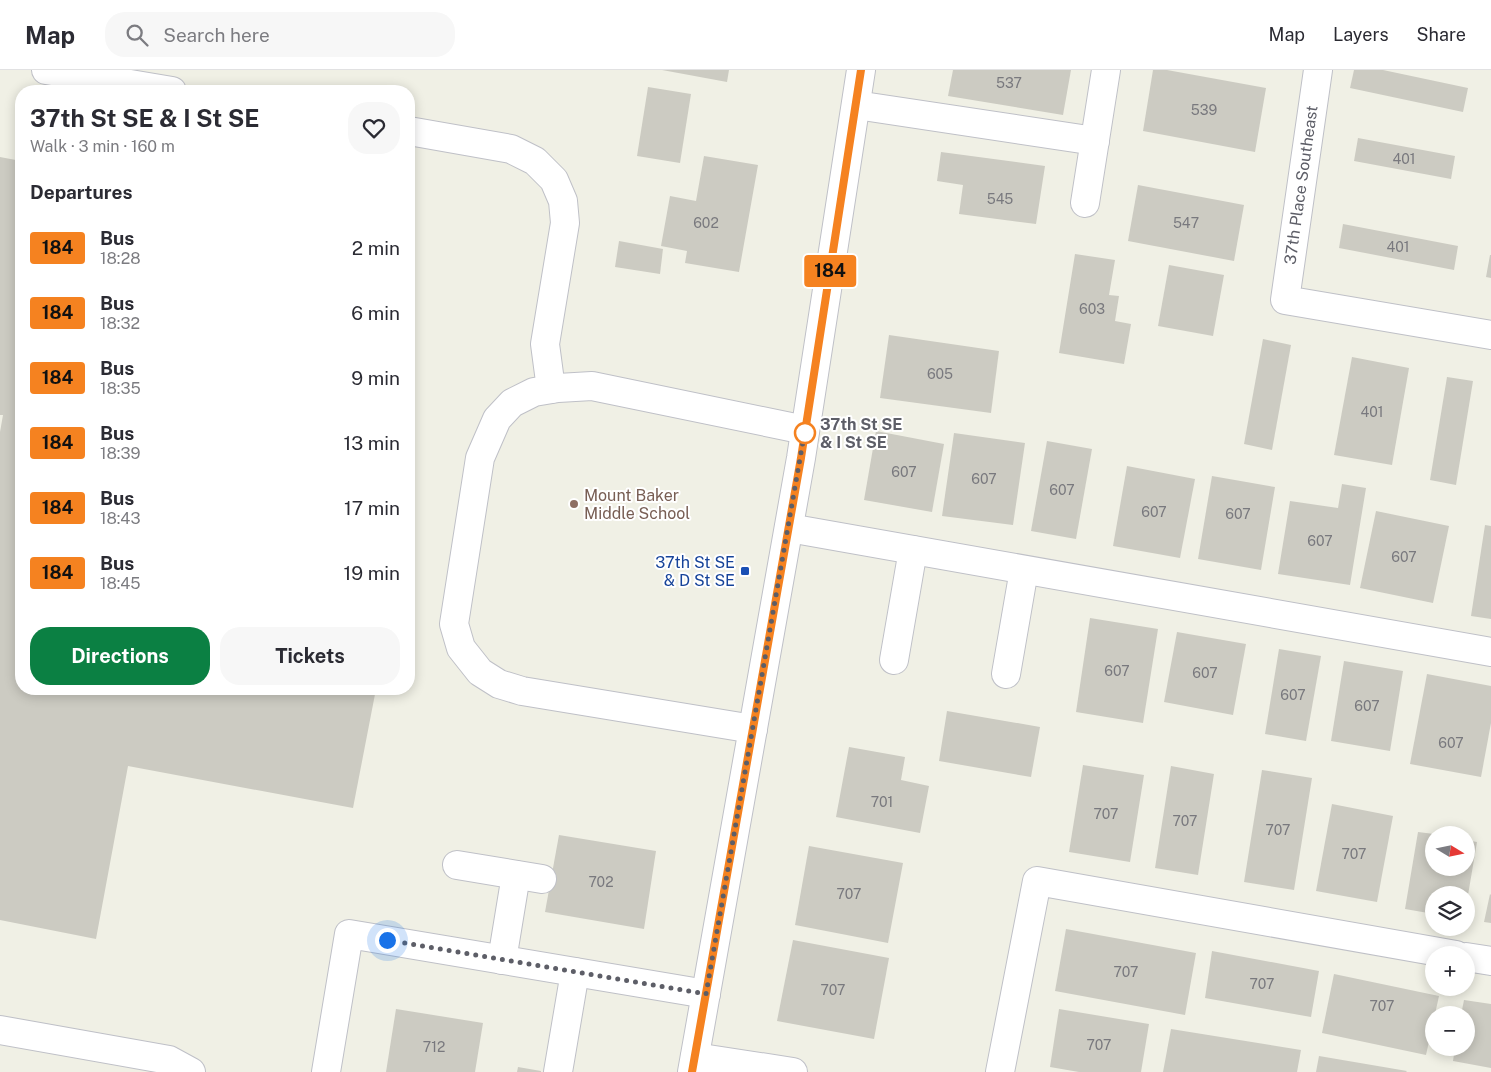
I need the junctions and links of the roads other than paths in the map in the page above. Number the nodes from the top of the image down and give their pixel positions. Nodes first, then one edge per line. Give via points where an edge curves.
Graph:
1 (46, 70) edge
2 (861, 70) edge
3 (1106, 70) edge
4 (1318, 70) edge
5 (136, 85) edge
6 (856, 105) junction
7 (415, 133) edge
8 (1095, 141) junction
9 (1085, 203) dead end
10 (1491, 335) edge
11 (551, 389) junction
12 (805, 430) junction
13 (788, 528) junction
14 (913, 550) junction
15 (1024, 570) junction
16 (1491, 652) edge
17 (894, 660) dead end
18 (1006, 674) dead end
19 (753, 729) junction
20 (457, 866) dead end
21 (1425, 949) edge
22 (1475, 958) edge
23 (502, 960) junction
24 (1491, 961) edge
25 (575, 972) junction
26 (706, 994) junction
27 (0, 1030) edge
28 (693, 1064) edge
29 (190, 1072) edge
30 (326, 1072) edge
31 (558, 1072) edge
32 (793, 1072) edge
33 (1000, 1072) edge

1 - 5 street
2 - 6 street
3 - 8 street
4 - 10 street, 37th Place Southeast via 1285,300
6 - 8 street
6 - 12 street
7 - 11 street via 510,149 535,161 554,180 563,201 565,223 545,344
8 - 9 street
11 - 12 street via 592,386
11 - 19 street via 534,392 512,403 497,419 480,458 454,624 460,648 480,672 499,684 522,691
12 - 13 street
13 - 14 street
13 - 19 street
14 - 15 street
14 - 17 street
15 - 16 street
15 - 18 street
19 - 26 street
20 - 23 street via 529,877
21 - 33 street via 1037,880
22 - 24 street
23 - 25 street
23 - 30 street via 349,934
25 - 26 street
25 - 31 street
26 - 28 street
27 - 29 street via 169,1060
28 - 32 street

